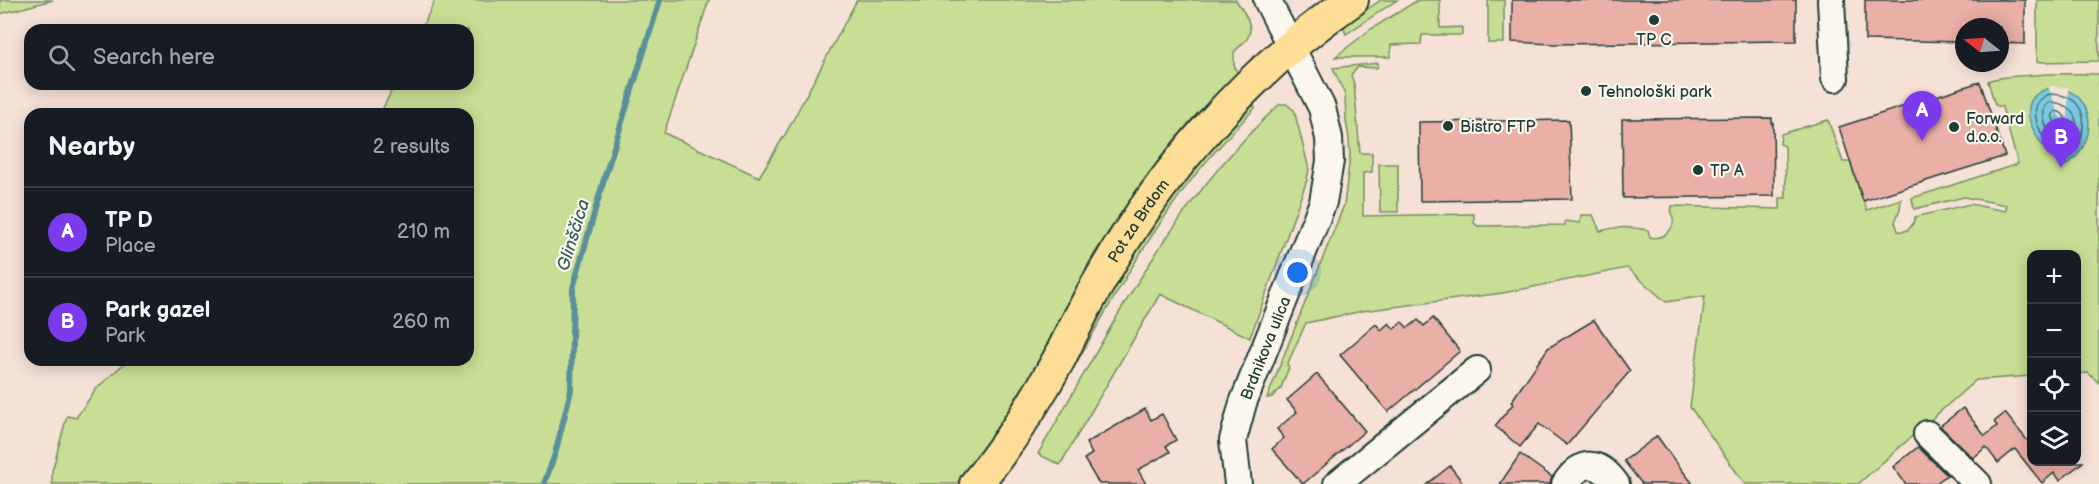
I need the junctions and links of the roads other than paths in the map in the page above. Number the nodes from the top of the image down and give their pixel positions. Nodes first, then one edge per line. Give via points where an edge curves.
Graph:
1 (1267, 0) edge
2 (1352, 0) edge
3 (1831, 0) edge
4 (1291, 46) junction
5 (1835, 78) dead end
6 (1477, 370) dead end
7 (1927, 434) dead end
8 (1612, 478) edge
9 (976, 484) edge
10 (1238, 484) edge
11 (1337, 484) edge
12 (1565, 484) edge
13 (1978, 484) edge

1 - 4 street, Brdnikova ulica
2 - 4 main road, Pot za Brdom
3 - 5 street
4 - 9 main road, Pot za Brdom via 1206,129 1155,193 1098,283 1023,420
4 - 10 street, Brdnikova ulica via 1325,118 1330,148 1328,183 1243,403 1233,440
6 - 11 street
7 - 13 street
8 - 12 street via 1591,465 1574,473

